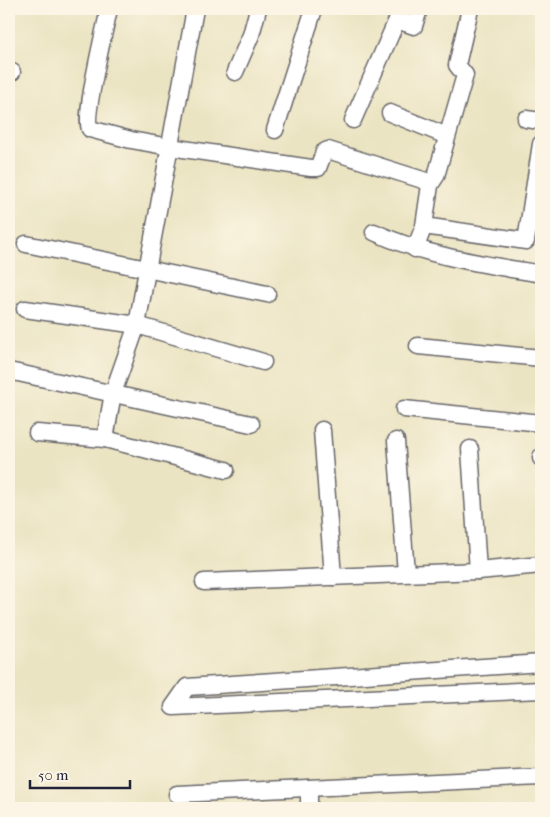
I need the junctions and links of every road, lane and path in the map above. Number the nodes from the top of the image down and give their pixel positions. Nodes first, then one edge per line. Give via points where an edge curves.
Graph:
1 (109, 9) edge
2 (195, 9) edge
3 (258, 9) edge
4 (314, 9) edge
5 (420, 9) edge
6 (470, 9) edge
7 (235, 72) dead end
8 (390, 113) dead end
9 (353, 120) dead end
10 (275, 130) dead end
11 (447, 136) junction
12 (541, 144) edge
13 (170, 147) junction
14 (430, 185) junction
15 (424, 226) junction
16 (374, 232) dead end
17 (26, 244) dead end
18 (415, 249) junction
19 (147, 269) junction
20 (541, 274) edge
21 (267, 294) dead end
22 (25, 309) dead end
23 (137, 324) junction
24 (418, 346) dead end
25 (541, 358) edge
26 (264, 362) dead end
27 (9, 371) edge
28 (113, 393) junction
29 (404, 409) dead end
30 (541, 423) edge
31 (251, 424) dead end
32 (322, 430) dead end
33 (36, 433) dead end
34 (105, 440) junction
35 (396, 442) dead end
36 (470, 449) dead end
37 (226, 470) dead end
38 (541, 565) edge
39 (478, 571) junction
40 (406, 573) junction
41 (333, 577) junction
42 (204, 582) dead end
43 (541, 663) edge
44 (541, 690) edge
45 (541, 777) edge
46 (309, 788) junction
47 (177, 794) dead end
48 (309, 808) edge

1 - 13 street via 89,106 88,126 102,133
2 - 13 street
3 - 7 street via 252,35
4 - 10 street
5 - 9 street via 414,26 397,20
6 - 11 street via 458,65 465,75
8 - 11 street
11 - 14 street via 436,176
12 - 15 street via 526,241
13 - 14 street via 311,168 318,168 324,152 328,150
13 - 19 street
14 - 15 street
15 - 18 street
16 - 18 street
17 - 19 street
18 - 20 street
19 - 21 street
19 - 23 street
22 - 23 street
23 - 26 street
23 - 28 street
24 - 25 street
27 - 28 street
28 - 31 street
28 - 34 street
29 - 30 street
32 - 41 street
33 - 34 street
34 - 37 street
35 - 40 street
36 - 39 street
38 - 39 street
39 - 40 street
40 - 41 street
41 - 42 street
43 - 44 street via 187,686 173,707
45 - 46 street
46 - 47 street
46 - 48 street

